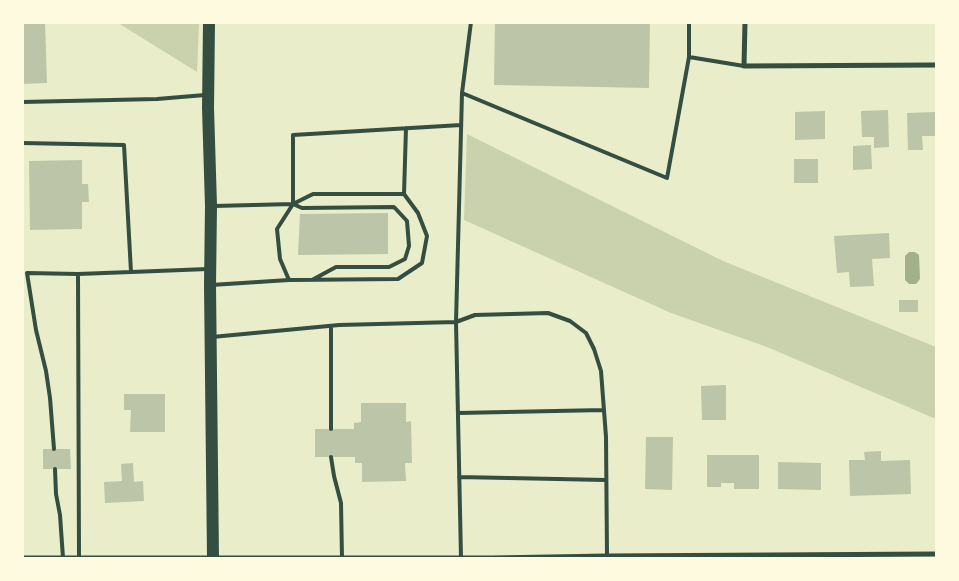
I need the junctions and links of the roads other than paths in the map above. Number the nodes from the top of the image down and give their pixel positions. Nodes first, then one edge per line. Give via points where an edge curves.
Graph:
1 (209, 22) edge
2 (471, 22) edge
3 (689, 22) edge
4 (745, 22) edge
5 (689, 57) junction
6 (936, 65) edge
7 (744, 66) junction
8 (462, 93) junction
9 (208, 95) junction
10 (22, 102) edge
11 (461, 124) junction
12 (406, 128) junction
13 (22, 143) edge
14 (404, 194) junction
15 (293, 204) junction
16 (212, 206) junction
17 (210, 269) junction
18 (131, 272) junction
19 (78, 274) junction
20 (289, 280) junction
21 (311, 280) junction
22 (210, 285) junction
23 (456, 322) junction
24 (332, 326) junction
25 (210, 337) junction
26 (604, 410) junction
27 (458, 413) junction
28 (331, 429) dead end
29 (54, 449) dead end
30 (331, 457) dead end
31 (55, 469) dead end
32 (459, 477) junction
33 (606, 480) junction
34 (936, 554) edge
35 (607, 556) junction
36 (22, 558) edge
37 (62, 558) edge
38 (79, 558) edge
39 (113, 558) edge
40 (213, 558) edge
41 (290, 558) edge
42 (342, 558) edge
43 (368, 558) edge
44 (442, 558) edge
45 (461, 558) edge

1 - 9 main road
2 - 8 lane
3 - 5 lane
4 - 7 street
5 - 7 lane
5 - 8 lane via 667,178
6 - 7 street
8 - 11 lane
9 - 10 lane
9 - 16 main road
11 - 12 lane
11 - 23 lane
12 - 14 lane
12 - 15 lane via 294,135
13 - 18 lane via 124,145
14 - 15 lane via 313,194
14 - 21 lane via 418,214 427,236 422,263 398,279
15 - 16 lane
15 - 20 lane via 278,229 280,259
15 - 21 lane via 302,208 394,207 407,221 409,246 405,259 389,266 336,267
16 - 17 main road
17 - 18 lane
17 - 22 main road
18 - 19 lane
19 - 29 lane via 27,273 48,380
19 - 38 lane
20 - 21 lane
20 - 22 lane
22 - 25 main road
23 - 24 lane
23 - 26 lane via 475,315 548,313 570,320 586,333 594,349 601,371
23 - 27 lane
24 - 25 lane
24 - 28 lane
25 - 40 main road
26 - 27 lane
26 - 33 lane
27 - 32 lane
30 - 42 lane via 341,503
31 - 37 lane
32 - 33 lane
32 - 45 lane
33 - 35 lane
34 - 35 street
35 - 45 street
36 - 37 street
37 - 38 street
38 - 39 street
39 - 40 street
40 - 41 street
41 - 42 street
42 - 43 street
43 - 44 street
44 - 45 street

